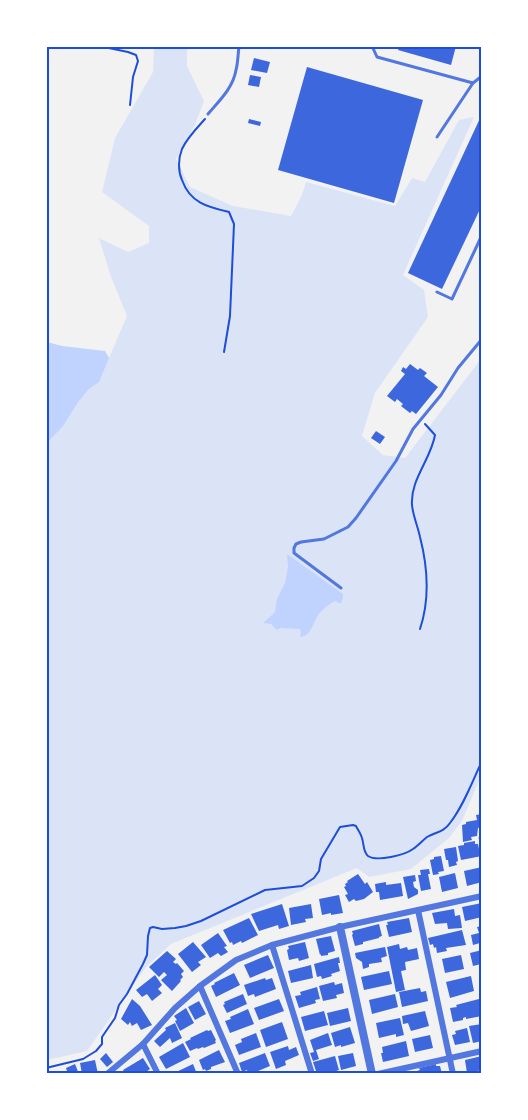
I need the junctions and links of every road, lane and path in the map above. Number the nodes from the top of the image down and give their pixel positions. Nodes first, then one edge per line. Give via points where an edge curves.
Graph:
1 (99, 46) edge
2 (239, 46) edge
3 (372, 46) edge
4 (482, 76) edge
5 (473, 83) junction
6 (130, 105) dead end
7 (208, 114) joint
8 (437, 137) dead end
9 (482, 235) edge
10 (437, 292) dead end
11 (482, 339) edge
12 (224, 352) dead end
13 (421, 419) junction
14 (341, 588) dead end
15 (420, 629) dead end
16 (482, 761) edge
17 (482, 896) edge
18 (418, 910) junction
19 (340, 927) junction
20 (272, 945) junction
21 (200, 986) junction
22 (143, 1044) junction
23 (482, 1051) edge
24 (450, 1058) junction
25 (46, 1068) edge
26 (107, 1074) edge
27 (159, 1074) edge
28 (238, 1074) edge
29 (312, 1074) edge
30 (372, 1074) edge
31 (378, 1074) edge
32 (453, 1074) edge

1 - 6 path via 136,55
2 - 7 lane via 234,79
3 - 5 lane via 377,57
4 - 5 lane
5 - 8 lane
7 - 12 path via 182,149 178,171 192,198 229,212 234,224 230,316
9 - 10 lane via 452,299
11 - 13 lane
13 - 14 lane via 348,527 324,539 301,542 294,548 294,552
13 - 15 path via 435,435 413,490 412,505 427,576
16 - 25 path via 451,822 412,850 390,858 369,856 356,826 340,827 319,871 308,883 264,890 186,926 150,928 147,955 102,1037 102,1044 83,1059
17 - 18 street
18 - 19 street
18 - 24 street
19 - 20 street
19 - 30 street
20 - 21 street via 236,960
20 - 29 street
21 - 22 street
21 - 28 street
22 - 26 street
22 - 27 street
23 - 24 street
24 - 31 street
24 - 32 street

